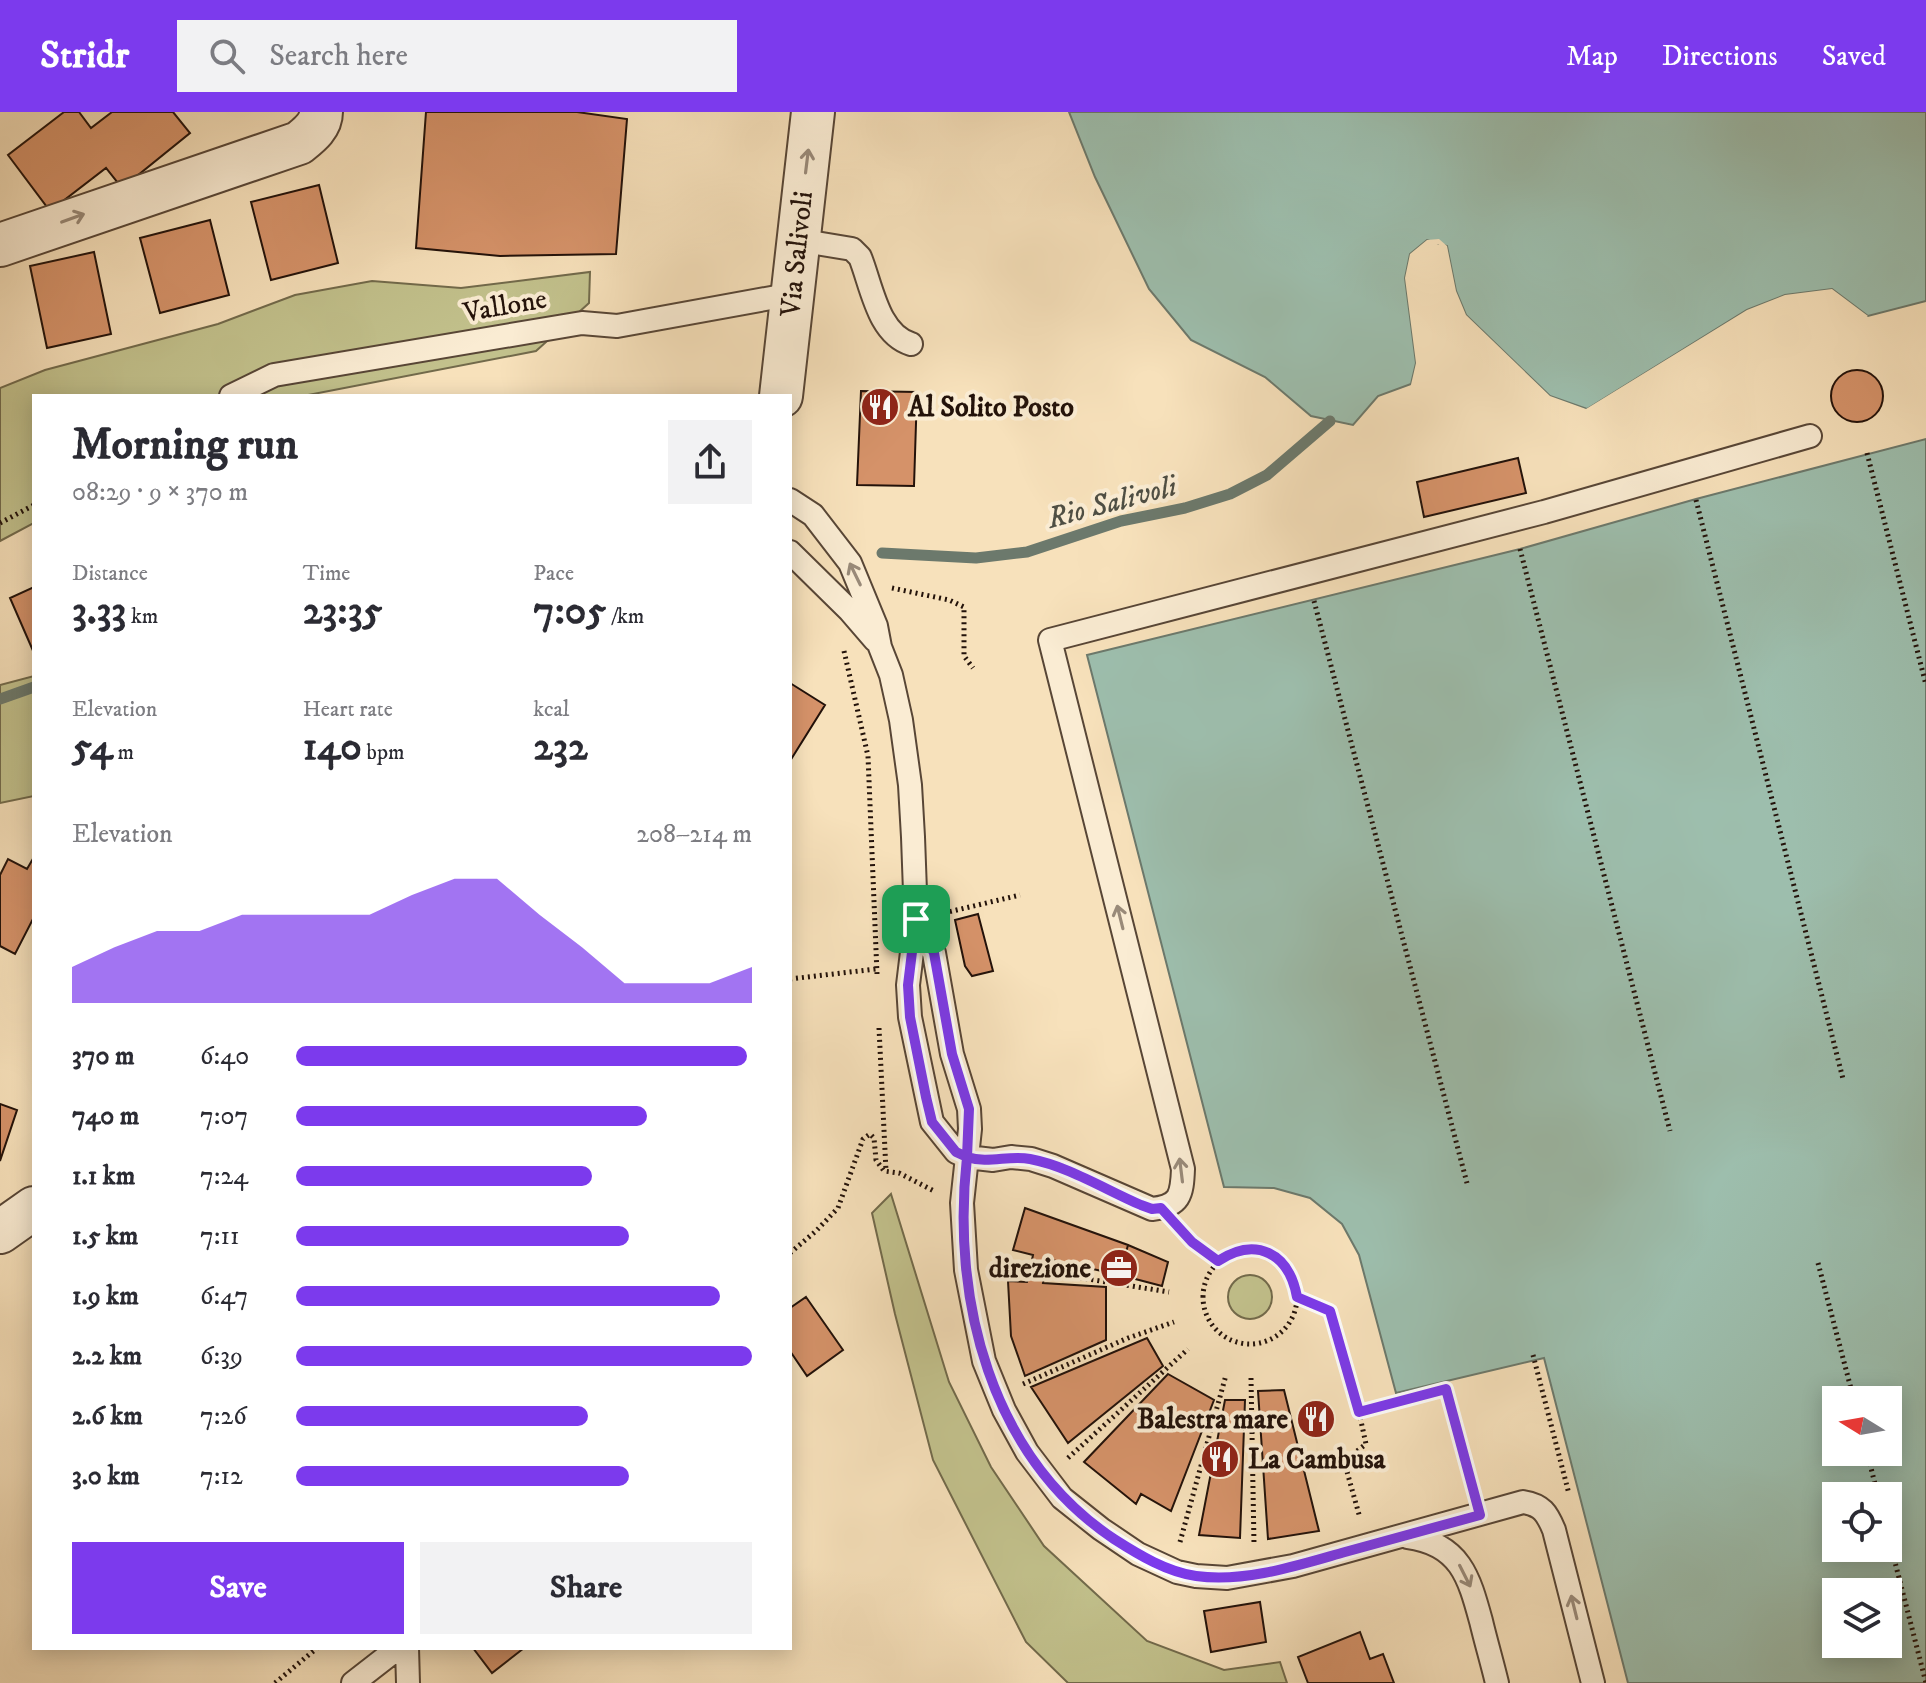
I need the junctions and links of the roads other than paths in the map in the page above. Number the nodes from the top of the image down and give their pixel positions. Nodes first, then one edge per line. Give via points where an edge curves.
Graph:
1 (813, 112) edge
2 (321, 115) edge
3 (798, 240) junction
4 (0, 245) edge
5 (793, 294) junction
6 (911, 344) dead end
7 (235, 394) edge
8 (781, 394) edge
9 (1810, 436) dead end
10 (792, 501) edge
11 (792, 554) edge
12 (880, 647) junction
13 (916, 919) junction
14 (967, 1157) junction
15 (32, 1209) edge
16 (0, 1232) edge
17 (1403, 1537) junction
18 (395, 1650) edge
19 (407, 1650) edge
20 (353, 1683) edge
21 (408, 1683) edge
22 (1497, 1683) edge
23 (1593, 1683) edge

3 -> 1 street, Via Salivoli
4 -> 2 street via 299,143
3 - 5 street, Via Salivoli
3 - 6 lane via 852,249 860,257 884,324
5 - 7 lane, Vallone via 617,326 582,323 274,375
5 - 8 street, Via Salivoli
14 -> 9 lane via 1031,1159 1152,1209 1176,1201 1182,1190 1183,1169 1050,640 1544,512
12 -> 10 lane via 850,563 813,515
11 - 12 lane
12 - 13 lane via 901,720 910,785
13 - 14 lane via 934,953 952,1054 969,1109
13 - 14 lane via 908,985 926,1097 932,1122 956,1152
14 - 17 lane via 962,1203 966,1270 984,1361 1027,1452 1062,1498 1138,1554 1196,1576 1227,1578 1293,1566
15 - 16 street
17 -> 22 lane via 1442,1547 1470,1580
23 -> 17 lane via 1554,1530 1536,1504 1523,1502
18 - 20 lane
19 - 21 lane

